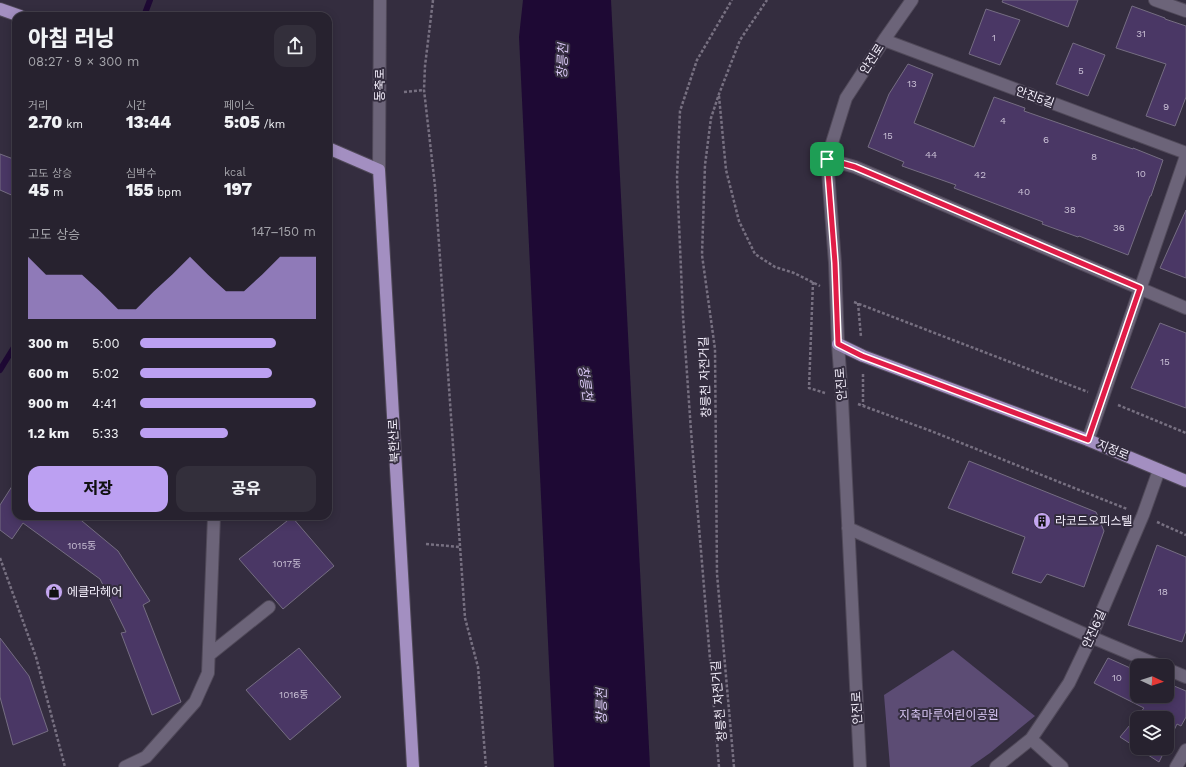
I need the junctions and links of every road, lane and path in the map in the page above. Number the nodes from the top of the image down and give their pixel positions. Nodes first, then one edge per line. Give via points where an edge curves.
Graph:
1 (380, 0) edge
2 (433, 0) edge
3 (732, 0) edge
4 (767, 0) edge
5 (912, 0) edge
6 (1155, 0) edge
7 (0, 8) edge
8 (1186, 11) edge
9 (12, 13) edge
10 (884, 40) junction
11 (424, 90) junction
12 (404, 92) dead end
13 (719, 94) junction
14 (332, 150) edge
15 (1186, 153) edge
16 (1186, 156) edge
17 (827, 159) junction
18 (379, 170) junction
19 (1140, 288) junction
20 (858, 303) dead end
21 (1186, 308) edge
22 (838, 344) junction
23 (809, 388) dead end
24 (1077, 388) dead end
25 (863, 405) dead end
26 (1124, 408) dead end
27 (1186, 433) edge
28 (1088, 440) junction
29 (1159, 470) junction
30 (1186, 481) edge
31 (1114, 504) dead end
32 (216, 520) edge
33 (1166, 526) dead end
34 (848, 528) junction
35 (1186, 535) edge
36 (426, 544) dead end
37 (460, 547) junction
38 (0, 558) edge
39 (269, 607) dead end
40 (1091, 637) junction
41 (209, 655) junction
42 (1143, 659) edge
43 (1174, 672) edge
44 (1186, 677) edge
45 (1031, 740) junction
46 (1186, 750) edge
47 (65, 767) edge
48 (125, 767) edge
49 (413, 767) edge
50 (486, 767) edge
51 (719, 767) edge
52 (734, 767) edge
53 (860, 767) edge
54 (996, 767) edge
55 (1062, 767) edge
56 (1176, 767) edge

1 - 18 street, 동축로
2 - 11 path
3 - 51 path via 697,60 680,111 677,177 683,316
4 - 13 path, 창릉천 자전거길 via 740,40
5 - 10 street, 안진로
6 - 8 street
7 - 9 main road
10 - 15 street, 안진5길
10 - 17 street, 안진로 via 846,98
11 - 12 path
11 - 37 path via 435,186
13 - 23 path via 726,170 739,220 755,254 775,267 813,282
13 - 52 path, 창릉천 자전거길 via 711,118 705,165 702,255 715,349 717,574
14 - 18 main road
16 - 19 street
17 - 19 street via 855,167
17 - 22 street, 안진로 via 836,269
18 - 49 main road, 북한산로
19 - 21 street
19 - 28 street
20 - 24 path
22 - 28 main road, 지정로 via 862,356
22 - 34 street, 안진로
25 - 31 path
26 - 27 path
28 - 29 main road, 지정로
29 - 30 main road, 지정로
29 - 40 street, 안진6길 via 1143,515
32 - 41 street
33 - 35 path
34 - 40 street
34 - 53 street, 안진로
36 - 37 path
37 - 50 path via 465,618 478,666
38 - 47 path via 36,657
39 - 41 street
40 - 42 street
40 - 45 street, 안진6길 via 1069,683
41 - 48 street via 208,673 195,702 146,757
43 - 44 street
45 - 54 street, 안진6길
45 - 55 street
46 - 56 street

